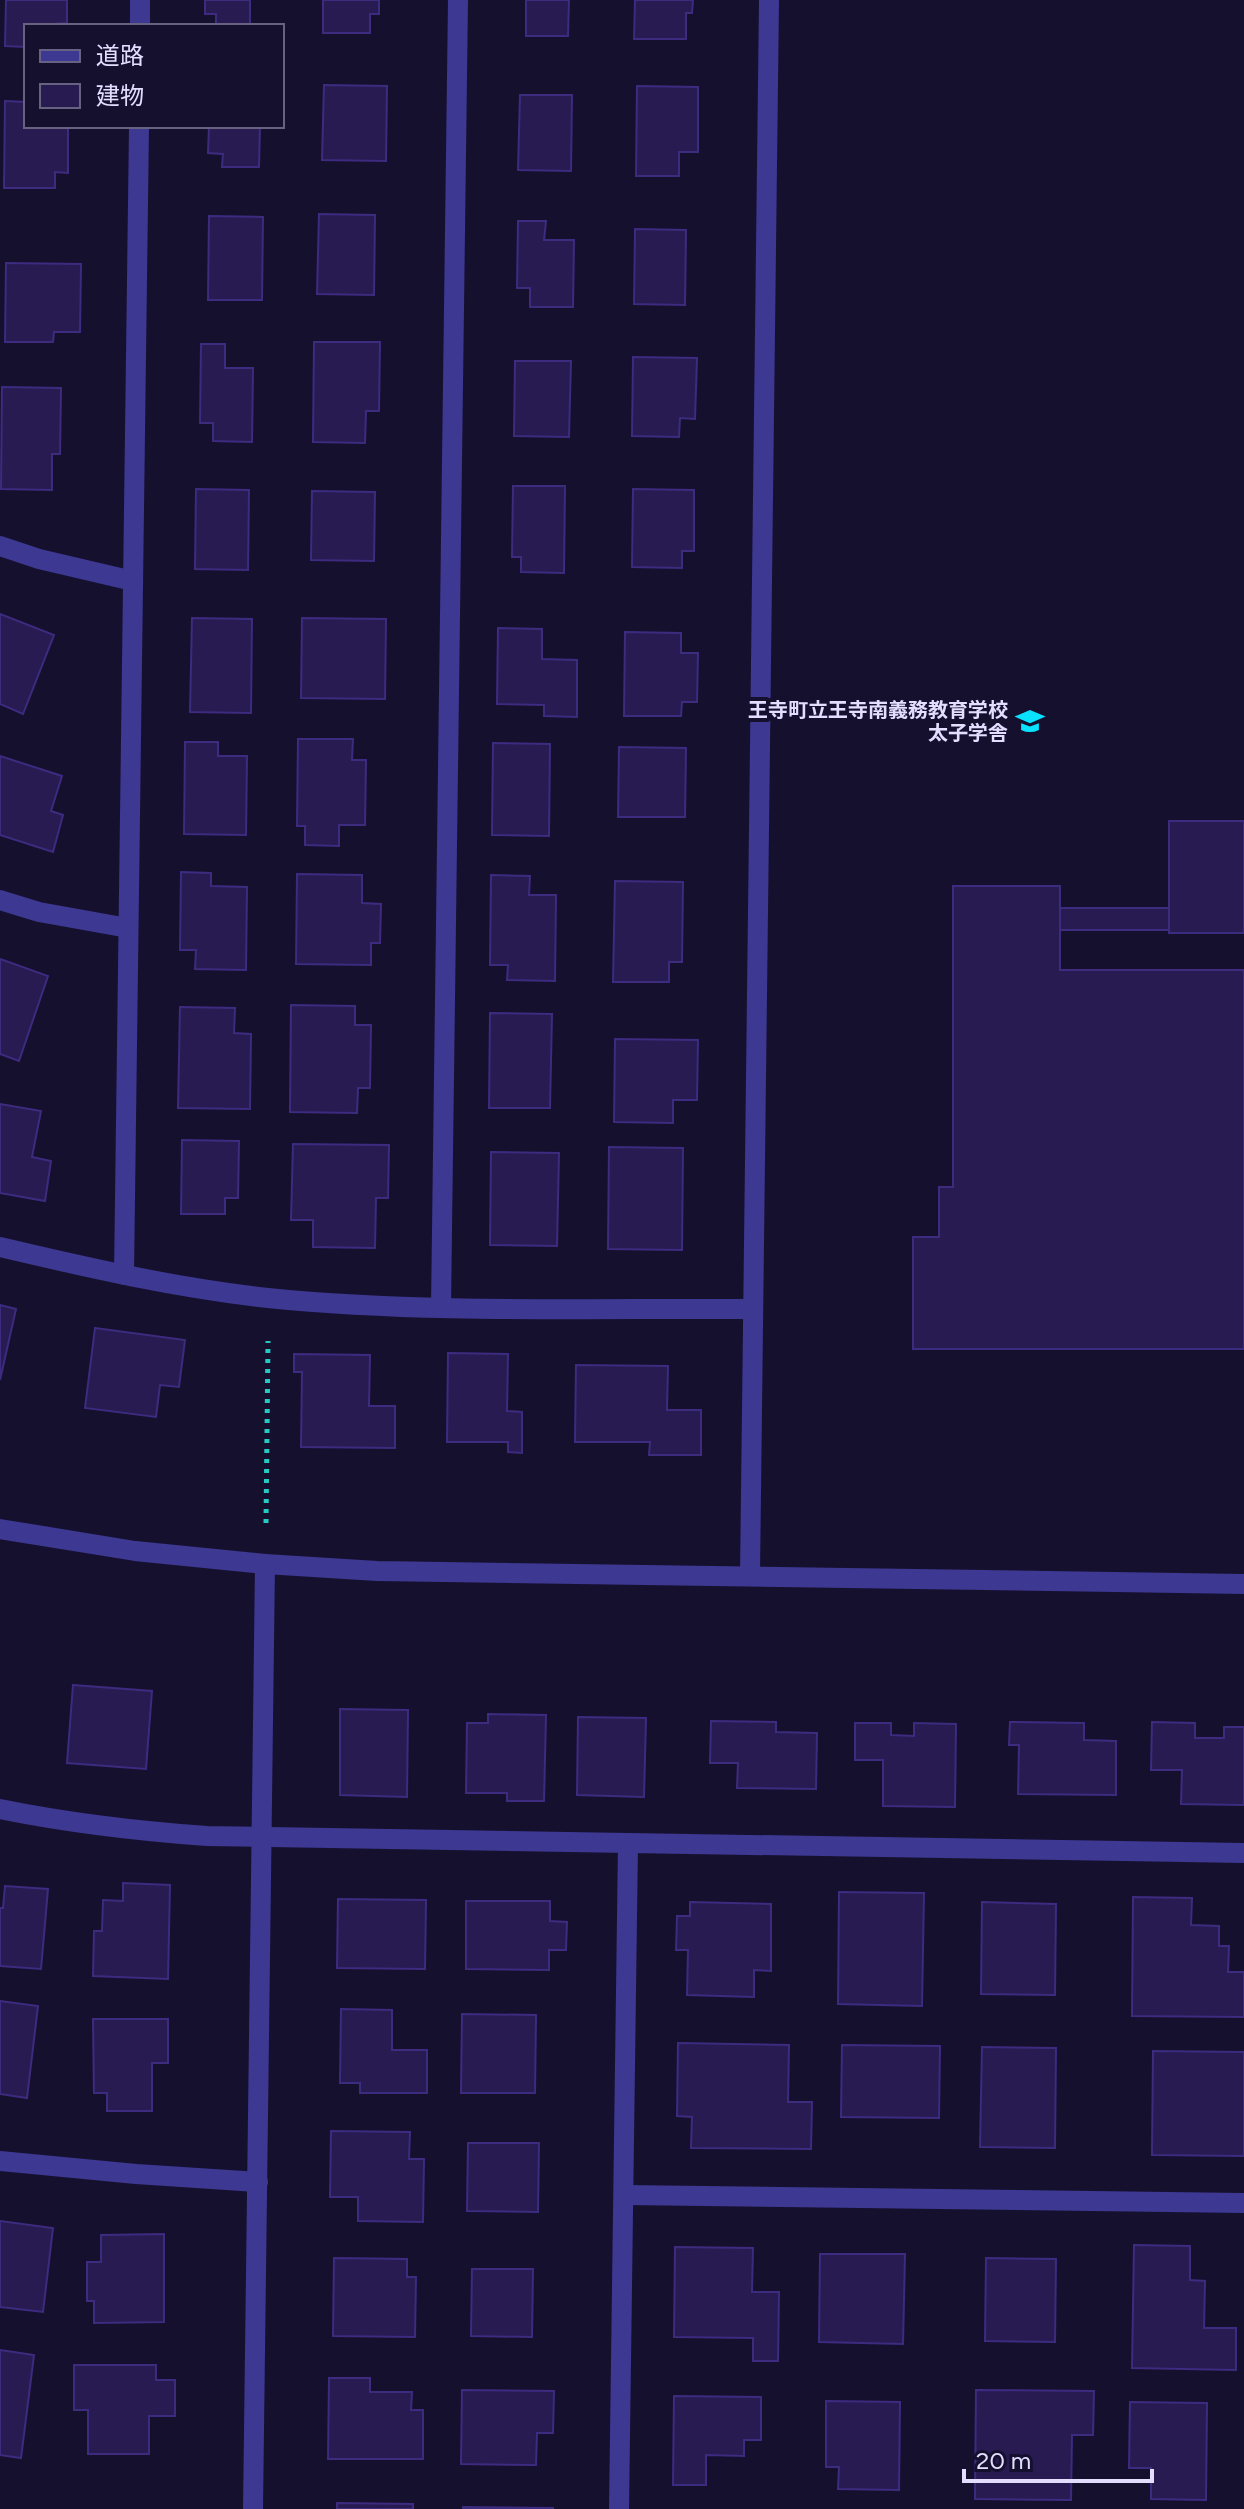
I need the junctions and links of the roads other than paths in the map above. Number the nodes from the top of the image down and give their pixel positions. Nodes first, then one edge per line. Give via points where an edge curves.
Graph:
1 (140, 0) edge
2 (458, 0) edge
3 (769, 0) edge
4 (140, 24) edge
5 (139, 128) edge
6 (0, 546) edge
7 (133, 581) junction
8 (0, 900) edge
9 (128, 928) junction
10 (0, 1247) edge
11 (124, 1275) junction
12 (441, 1307) junction
13 (753, 1309) junction
14 (0, 1529) edge
15 (265, 1564) junction
16 (750, 1575) junction
17 (1244, 1584) edge
18 (0, 1809) edge
19 (262, 1837) junction
20 (628, 1843) junction
21 (1244, 1853) edge
22 (0, 2161) edge
23 (258, 2182) junction
24 (624, 2195) junction
25 (1244, 2203) edge
26 (253, 2509) edge
27 (619, 2509) edge

1 - 4 street
2 - 12 street
3 - 13 street
5 - 7 street
6 - 7 street
7 - 9 street
8 - 9 street
9 - 11 street
10 - 11 street
11 - 12 street via 268,1298
12 - 13 street
13 - 16 street
14 - 15 street via 135,1551
15 - 16 street via 377,1571
15 - 19 street
16 - 17 street
18 - 19 street via 145,1832
19 - 20 street
19 - 23 street
20 - 21 street
20 - 24 street
22 - 23 street
23 - 26 street
24 - 25 street
24 - 27 street

